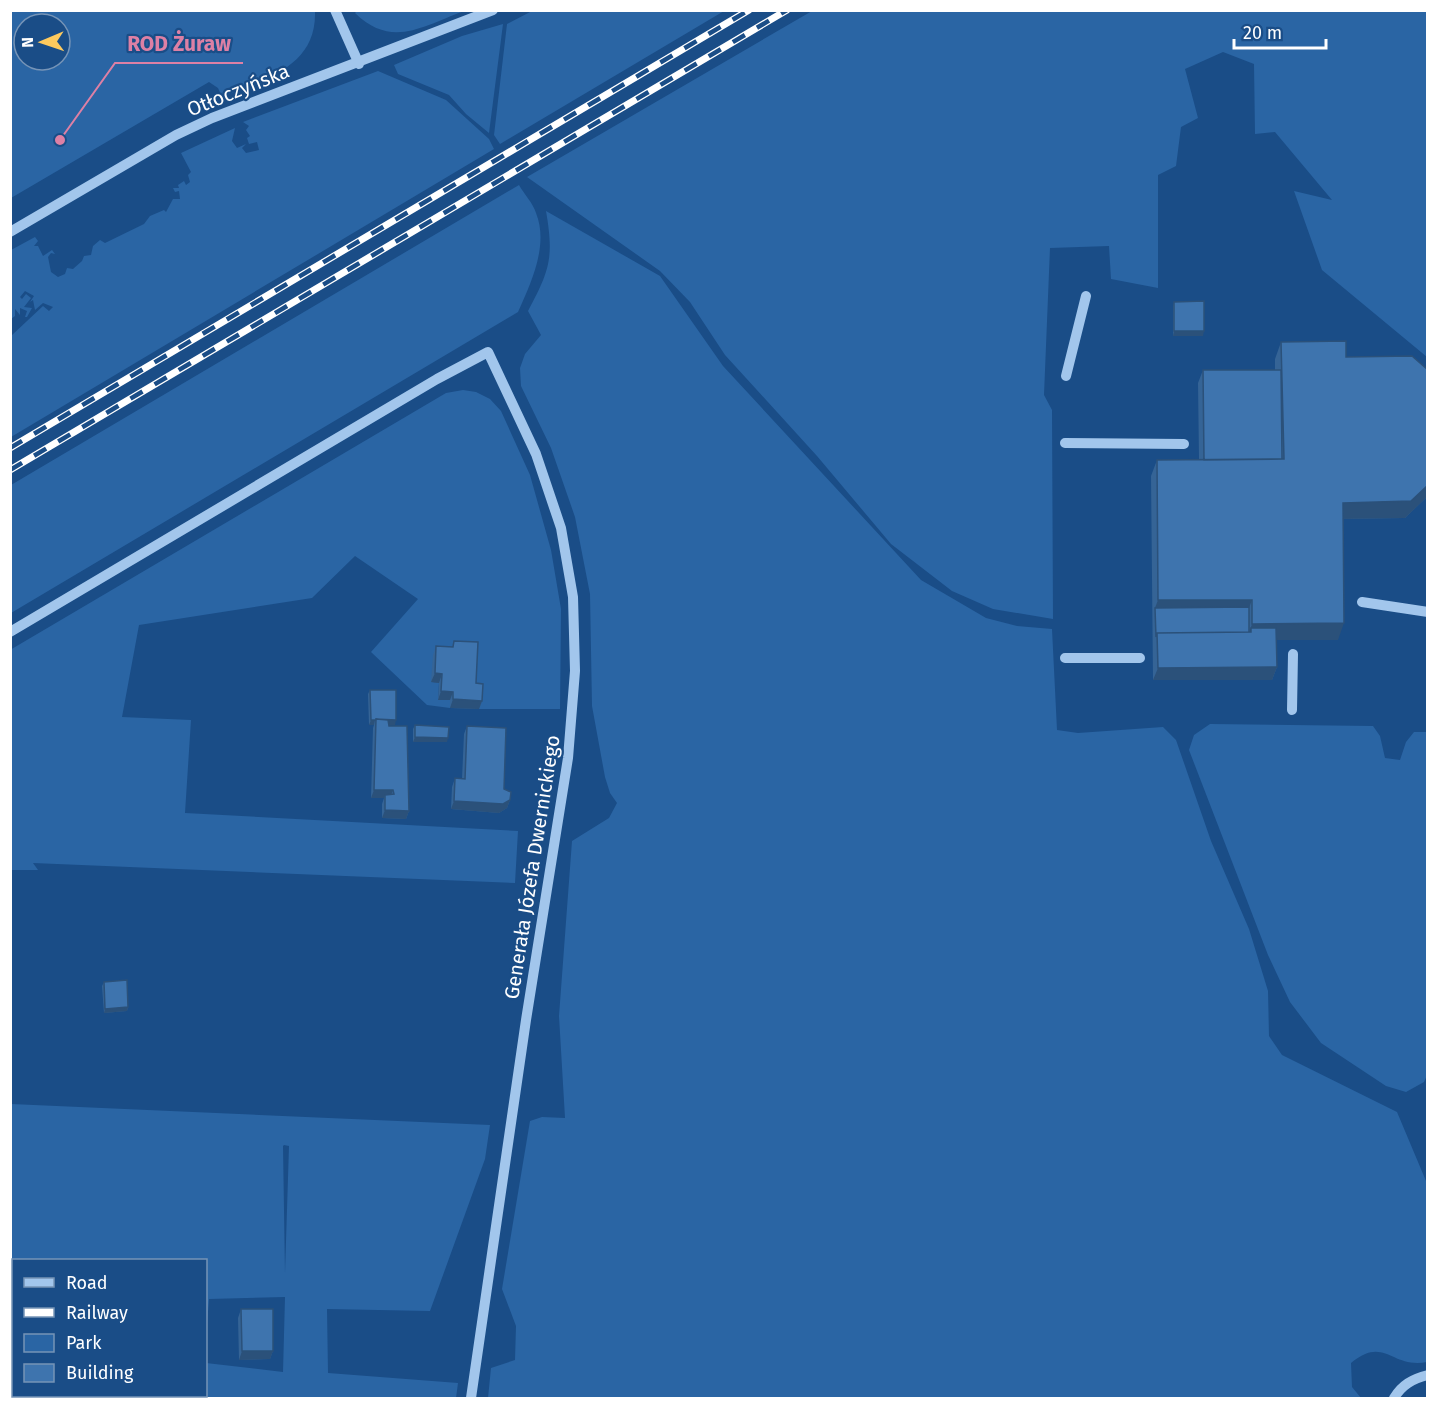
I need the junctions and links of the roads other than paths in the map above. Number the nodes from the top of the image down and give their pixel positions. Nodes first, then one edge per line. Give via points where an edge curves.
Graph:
1 (335, 10) edge
2 (493, 10) edge
3 (359, 64) junction
4 (10, 232) edge
5 (1086, 296) dead end
6 (1066, 376) dead end
7 (1065, 443) dead end
8 (1184, 444) dead end
9 (1362, 602) dead end
10 (1428, 612) edge
11 (10, 632) edge
12 (1293, 654) edge
13 (1065, 658) dead end
14 (1140, 658) dead end
15 (1292, 710) dead end
16 (1428, 1375) edge
17 (471, 1398) edge
18 (1394, 1398) edge

1 - 3 street
2 - 3 street, Otłoczyńska
3 - 4 street, Otłoczyńska via 247,104 176,135
5 - 6 street
7 - 8 street
9 - 10 street
11 - 17 street, Generała Józefa Dwernickiego via 488,352 536,454 561,528 573,597 575,671 568,758
12 - 15 street
13 - 14 street
16 - 18 street via 1409,1382

